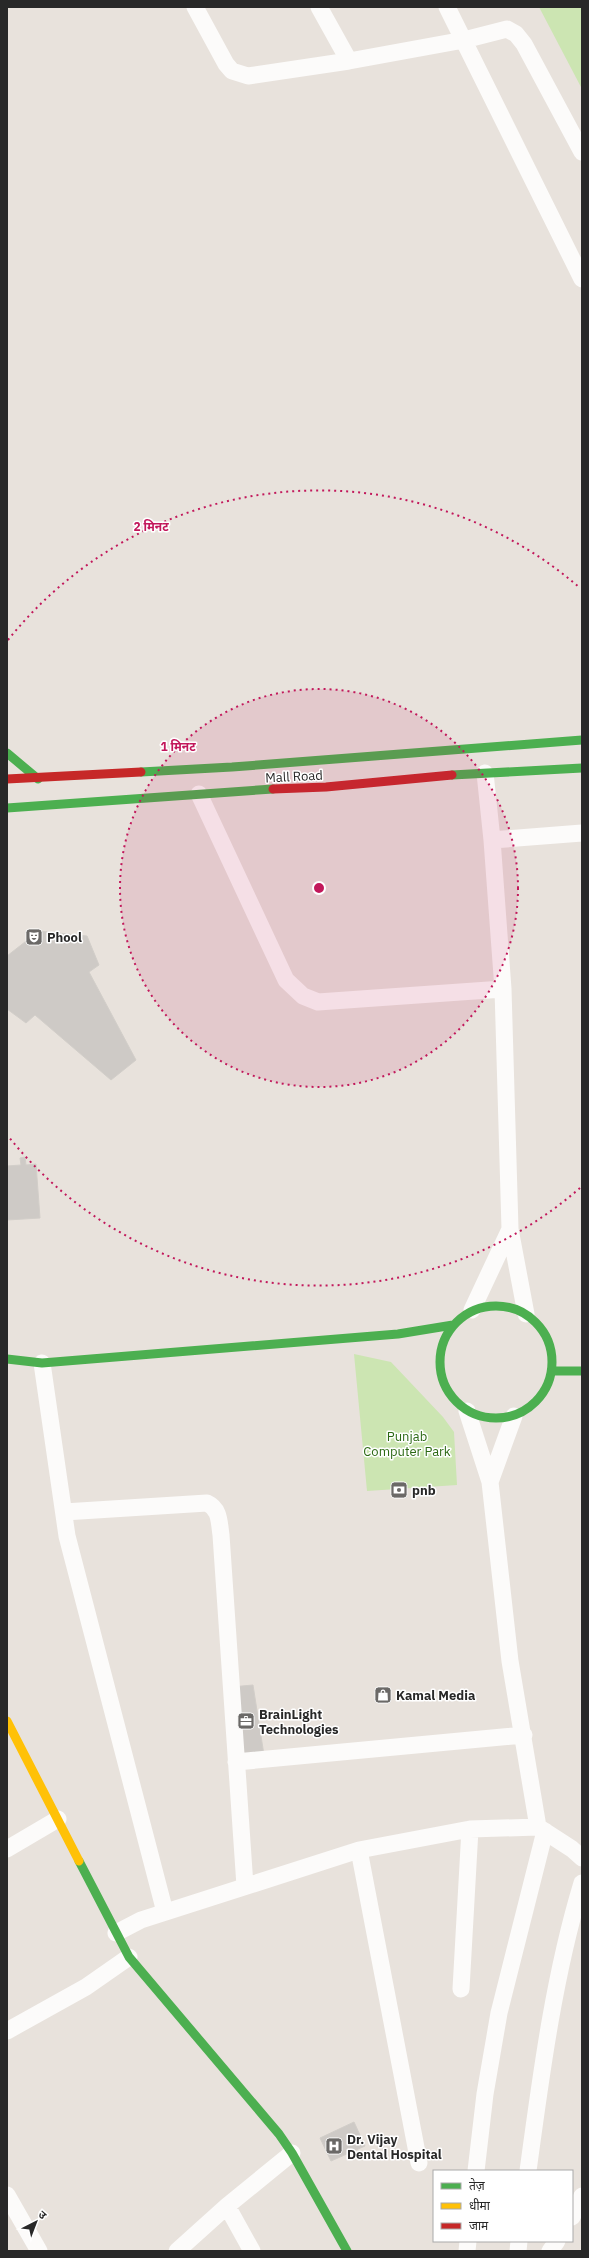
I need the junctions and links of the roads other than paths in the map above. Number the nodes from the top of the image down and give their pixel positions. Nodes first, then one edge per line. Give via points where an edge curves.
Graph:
1 (195, 7) edge
2 (319, 7) edge
3 (447, 7) edge
4 (464, 40) junction
5 (350, 62) junction
6 (582, 152) edge
7 (582, 279) edge
8 (582, 740) edge
9 (7, 753) edge
10 (582, 768) edge
11 (485, 773) junction
12 (38, 778) junction
13 (7, 779) edge
14 (199, 794) junction
15 (7, 808) edge
16 (582, 833) edge
17 (492, 840) junction
18 (503, 989) junction
19 (510, 1229) junction
20 (472, 1310) junction
21 (526, 1314) junction
22 (453, 1325) junction
23 (398, 1334) junction
24 (412, 1340) dead end
25 (7, 1358) edge
26 (42, 1363) junction
27 (552, 1371) junction
28 (582, 1371) edge
29 (467, 1411) junction
30 (514, 1416) junction
31 (490, 1482) junction
32 (64, 1512) junction
33 (7, 1721) edge
34 (524, 1735) junction
35 (236, 1762) junction
36 (58, 1819) junction
37 (470, 1829) junction
38 (541, 1829) junction
39 (7, 1849) edge
40 (358, 1850) junction
41 (582, 1858) edge
42 (582, 1883) edge
43 (245, 1886) junction
44 (165, 1912) junction
45 (116, 1933) junction
46 (129, 1957) junction
47 (461, 1990) dead end
48 (7, 2032) edge
49 (292, 2152) junction
50 (419, 2163) dead end
51 (476, 2170) edge
52 (528, 2170) edge
53 (9, 2201) edge
54 (227, 2206) junction
55 (556, 2242) edge
56 (40, 2251) edge
57 (178, 2251) edge
58 (252, 2251) edge
59 (347, 2251) edge
60 (550, 2251) edge

1 - 5 street via 226,64 232,71 241,75
2 - 5 street
3 - 4 street
4 - 5 street
4 - 6 street via 507,29 516,34 524,44
4 - 7 street
8 - 12 street, Mall Road via 232,767
9 - 12 street
10 - 11 street, Mall Road
11 - 14 street, Mall Road via 326,787
11 - 17 street
12 - 13 street, Mall Road
14 - 15 street, Mall Road
14 - 18 street via 286,980 302,996 318,1002
16 - 17 street
17 - 18 street
18 - 19 street
19 - 20 street
19 - 21 street
20 - 21 street via 491,1305 508,1307
20 - 22 street
21 - 27 street via 544,1332 551,1350
22 - 23 street
22 - 29 street via 436,1351 441,1377 452,1398
23 - 24 street
23 - 26 street
25 - 26 street
26 - 32 street
27 - 28 street
27 - 30 street via 546,1389 531,1406
29 - 30 street via 496,1418
29 - 31 street
30 - 31 street
31 - 34 street via 510,1661
32 - 35 street via 207,1503 213,1506 217,1512 221,1535
32 - 44 street via 67,1536
33 - 36 street
34 - 35 street
34 - 38 street
35 - 43 street
36 - 39 street
36 - 45 street
37 - 38 street
37 - 40 street
37 - 47 street
38 - 41 street
38 - 51 street via 499,2013 485,2094
40 - 43 street
40 - 50 street
42 - 52 street via 569,1925 538,2094
43 - 44 street
44 - 45 street via 141,1920
45 - 46 street
46 - 48 street via 86,1987
46 - 49 street
49 - 54 street
49 - 59 street
53 - 56 street
54 - 57 street
54 - 58 street
55 - 60 street

